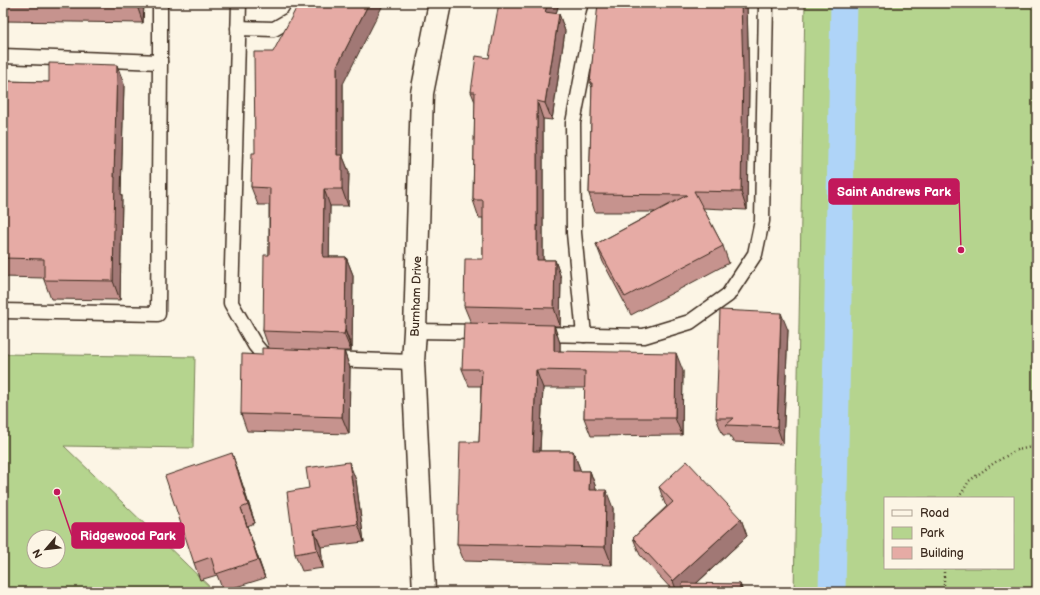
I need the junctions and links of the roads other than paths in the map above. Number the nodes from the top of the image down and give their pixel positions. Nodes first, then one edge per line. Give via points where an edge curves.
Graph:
1 (160, 3) edge
2 (239, 3) edge
3 (302, 3) edge
4 (440, 3) edge
5 (598, 3) edge
6 (766, 3) edge
7 (238, 28) junction
8 (3, 56) edge
9 (160, 62) junction
10 (3, 311) edge
11 (415, 331) junction
12 (492, 333) edge
13 (523, 333) edge
14 (584, 335) junction
15 (296, 358) edge
16 (319, 359) edge
17 (412, 362) junction
18 (424, 592) edge

1 - 9 lane
2 - 7 lane
3 - 7 lane via 293,18 274,29
4 - 11 street, Burnham Drive via 422,93
5 - 14 lane via 573,123 574,233
6 - 14 lane via 762,221 755,254 728,295 690,322 644,336
7 - 15 lane via 231,303 255,346 265,357
8 - 9 lane
9 - 10 lane via 158,314
11 - 12 lane
11 - 17 street, Burnham Drive
13 - 14 lane
16 - 17 lane
17 - 18 street, Burnham Drive

